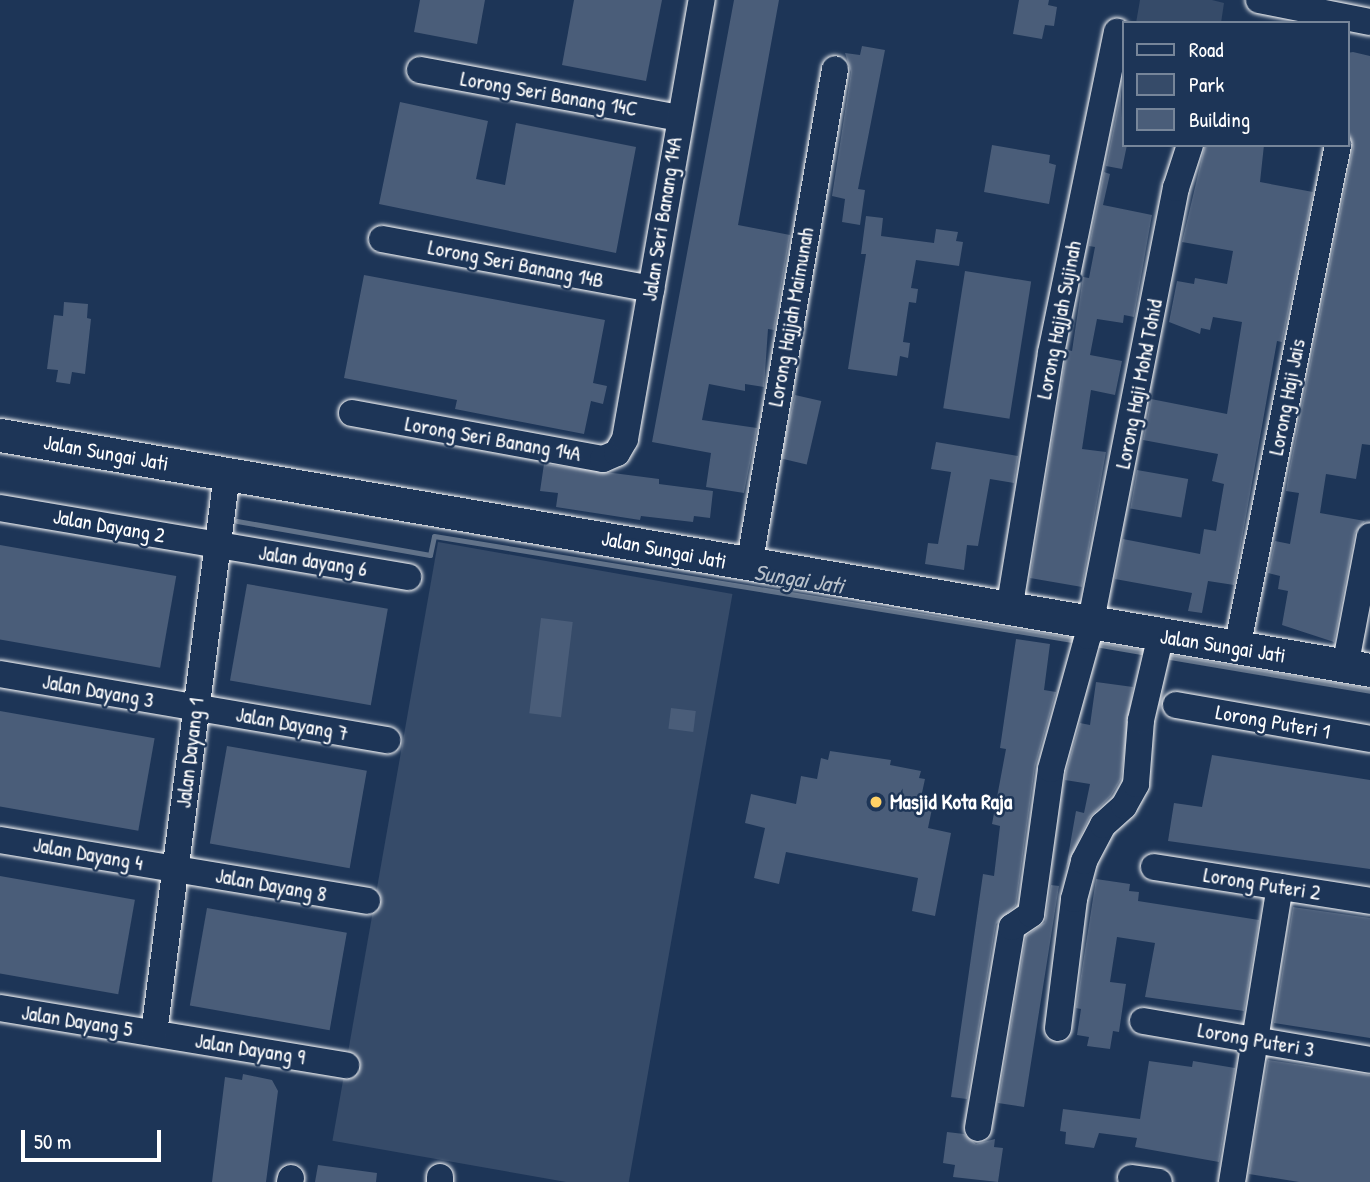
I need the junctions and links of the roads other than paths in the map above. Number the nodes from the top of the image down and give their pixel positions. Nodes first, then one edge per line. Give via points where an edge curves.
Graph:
1 (702, 0) edge
2 (1259, 0) edge
3 (1370, 22) edge
4 (1117, 32) dead end
5 (835, 69) dead end
6 (420, 70) dead end
7 (679, 118) junction
8 (1189, 147) edge
9 (1338, 147) edge
10 (382, 239) dead end
11 (651, 289) junction
12 (352, 413) dead end
13 (0, 435) edge
14 (625, 439) joint
15 (227, 474) junction
16 (0, 508) edge
17 (1370, 536) edge
18 (218, 545) junction
19 (749, 566) junction
20 (408, 577) dead end
21 (1009, 610) junction
22 (1088, 637) junction
23 (1237, 648) junction
24 (1157, 649) junction
25 (1357, 668) edge
26 (0, 674) edge
27 (1176, 705) dead end
28 (196, 708) junction
29 (387, 740) dead end
30 (1370, 740) edge
31 (0, 840) edge
32 (1154, 867) dead end
33 (176, 869) junction
34 (1280, 887) junction
35 (367, 901) dead end
36 (1370, 901) edge
37 (0, 1008) edge
38 (1143, 1021) dead end
39 (1058, 1028) dead end
40 (154, 1033) junction
41 (1255, 1040) junction
42 (1370, 1060) edge
43 (346, 1065) dead end
44 (978, 1128) dead end
45 (1131, 1178) dead end
46 (1159, 1182) edge
47 (1232, 1182) edge

1 - 7 street, Jalan Seri Banang 14A
2 - 3 street
4 - 21 street, Lorong Hajjah Sujinah via 1051,353
5 - 19 street, Lorong Hajjah Maimunah
6 - 7 street, Lorong Seri Banang 14C
7 - 11 street, Jalan Seri Banang 14A
8 - 22 street, Lorong Haji Mohd Tohid via 1177,188
9 - 23 street, Lorong Haji Jais
10 - 11 street, Lorong Seri Banang 14B
11 - 14 street, Jalan Seri Banang 14A
12 - 14 street, Lorong Seri Banang 14A via 603,459 617,453
13 - 15 main road, Jalan Sungai Jati
15 - 18 street, Jalan Dayang 1
15 - 19 main road, Jalan Sungai Jati
16 - 18 street, Jalan Dayang 2
17 - 25 street
18 - 20 street, Jalan dayang 6
18 - 28 street, Jalan Dayang 1
19 - 21 main road, Jalan Sungai Jati
21 - 22 main road, Jalan Sungai Jati
22 - 24 main road, Jalan Sungai Jati
22 - 44 street, Lorong Haji Mohd Tohid via 1051,769 1031,914 1012,927
23 - 24 main road, Jalan Sungai Jati
23 - 25 main road, Jalan Sungai Jati
24 - 39 street via 1141,720 1136,784 1124,806 1103,825 1084,860 1074,899
26 - 28 street, Jalan Dayang 3
27 - 30 street, Lorong Puteri 1
28 - 29 street, Jalan Dayang 7
28 - 33 street, Jalan Dayang 1
31 - 33 street, Jalan Dayang 4
32 - 34 street, Lorong Puteri 2
33 - 35 street, Jalan Dayang 8
33 - 40 street, Jalan Dayang 1
34 - 36 street, Lorong Puteri 2
34 - 41 street
37 - 40 street, Jalan Dayang 5
38 - 41 street, Lorong Puteri 3
40 - 43 street, Jalan Dayang 9
41 - 42 street, Lorong Puteri 3
41 - 47 street
45 - 46 street

